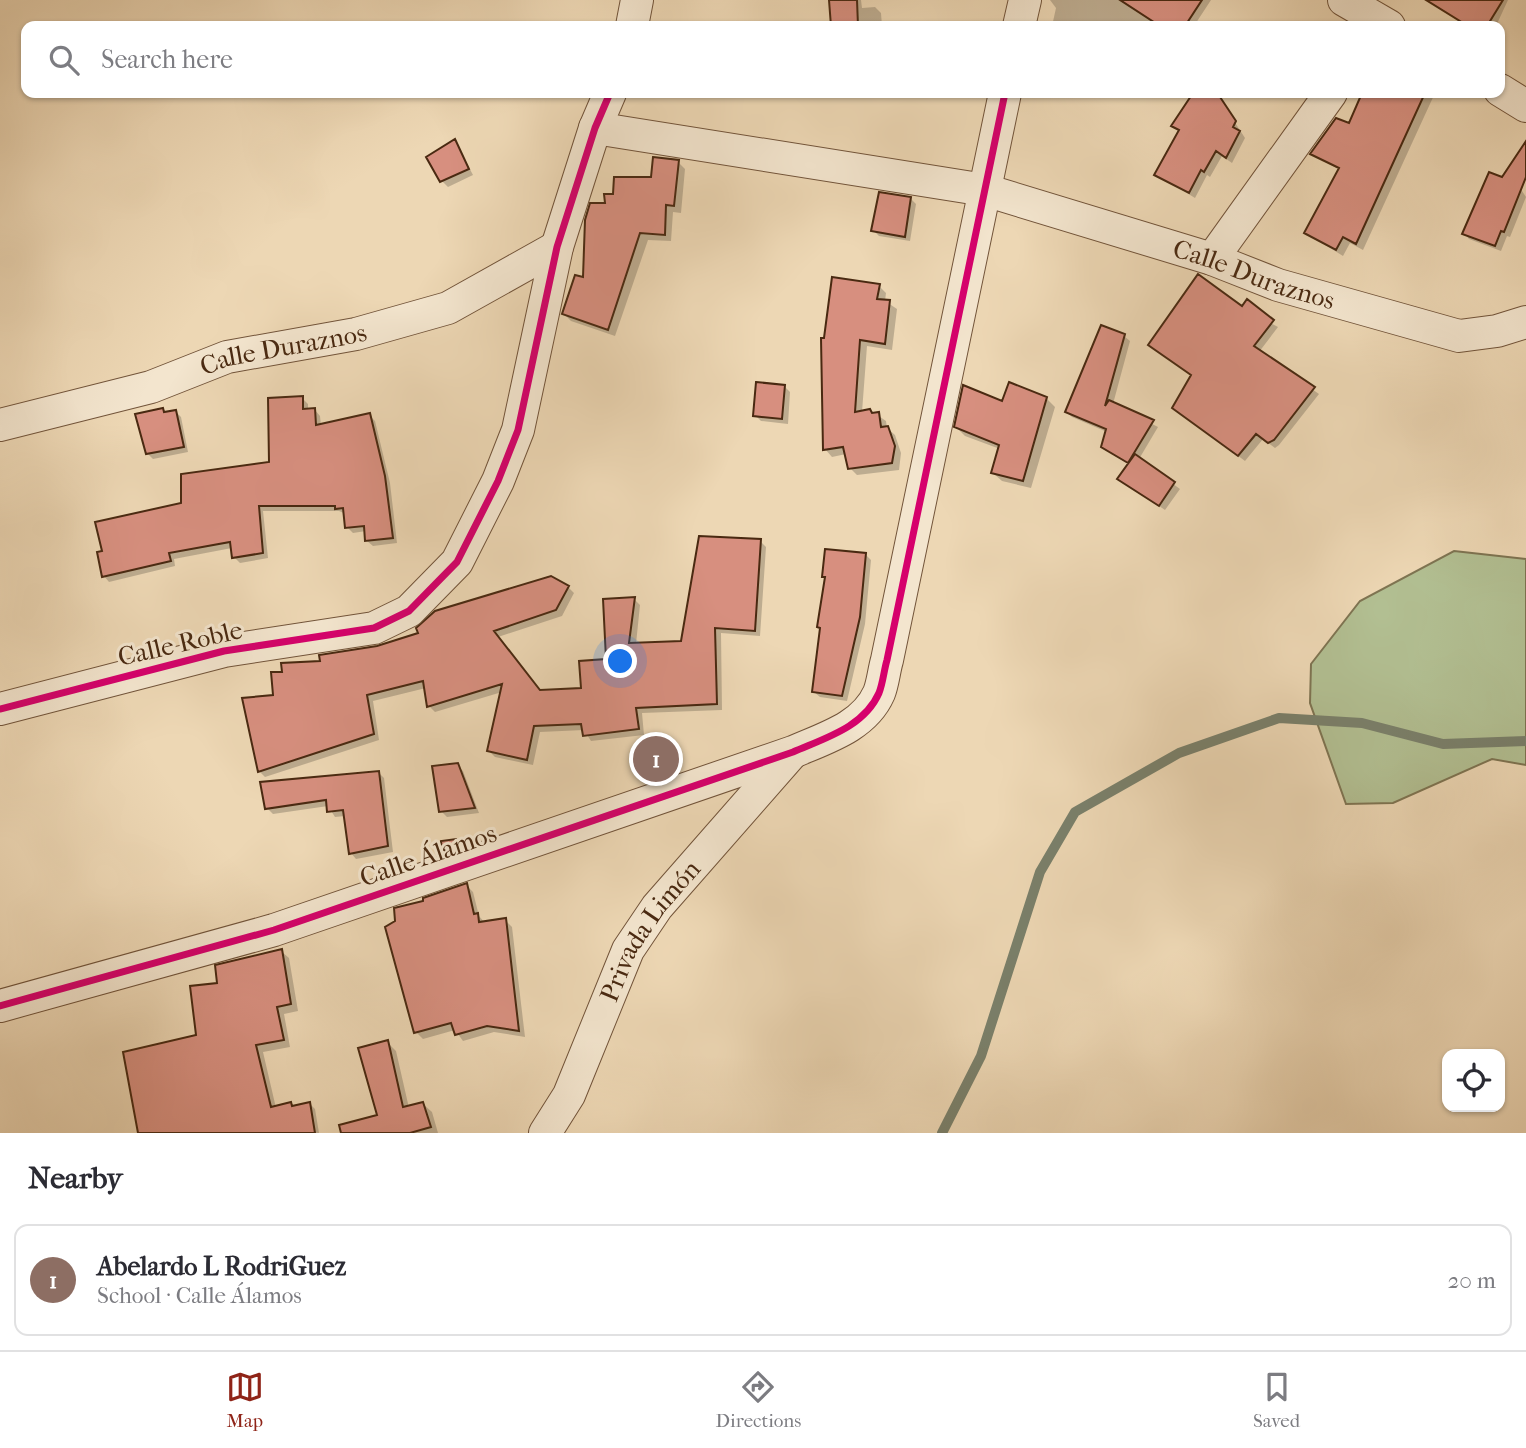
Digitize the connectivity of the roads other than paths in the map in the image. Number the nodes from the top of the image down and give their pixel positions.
1 (637, 0) edge
2 (1025, 0) edge
3 (1344, 0) edge
4 (633, 21) edge
5 (1020, 21) edge
6 (1377, 21) edge
7 (1505, 93) edge
8 (608, 98) edge
9 (1004, 98) edge
10 (1327, 98) edge
11 (1526, 106) edge
12 (594, 128) junction
13 (985, 191) junction
14 (557, 247) junction
15 (1212, 259) junction
16 (1526, 322) edge
17 (0, 425) edge
18 (0, 709) edge
19 (793, 752) junction
20 (0, 1006) edge
21 (545, 1133) edge

1 - 4 street
2 - 5 street
3 - 6 street
7 - 11 street
8 - 12 street, Calle Roble
9 - 13 street
10 - 15 street
12 - 13 street, Calle Duraznos
12 - 14 street, Calle Roble
13 - 15 street, Calle Duraznos
13 - 19 street, Calle Álamos
14 - 17 street, Calle Duraznos
14 - 18 street, Calle Roble
15 - 16 street, Calle Duraznos
19 - 20 street, Calle Álamos
19 - 21 street, Privada Limón

